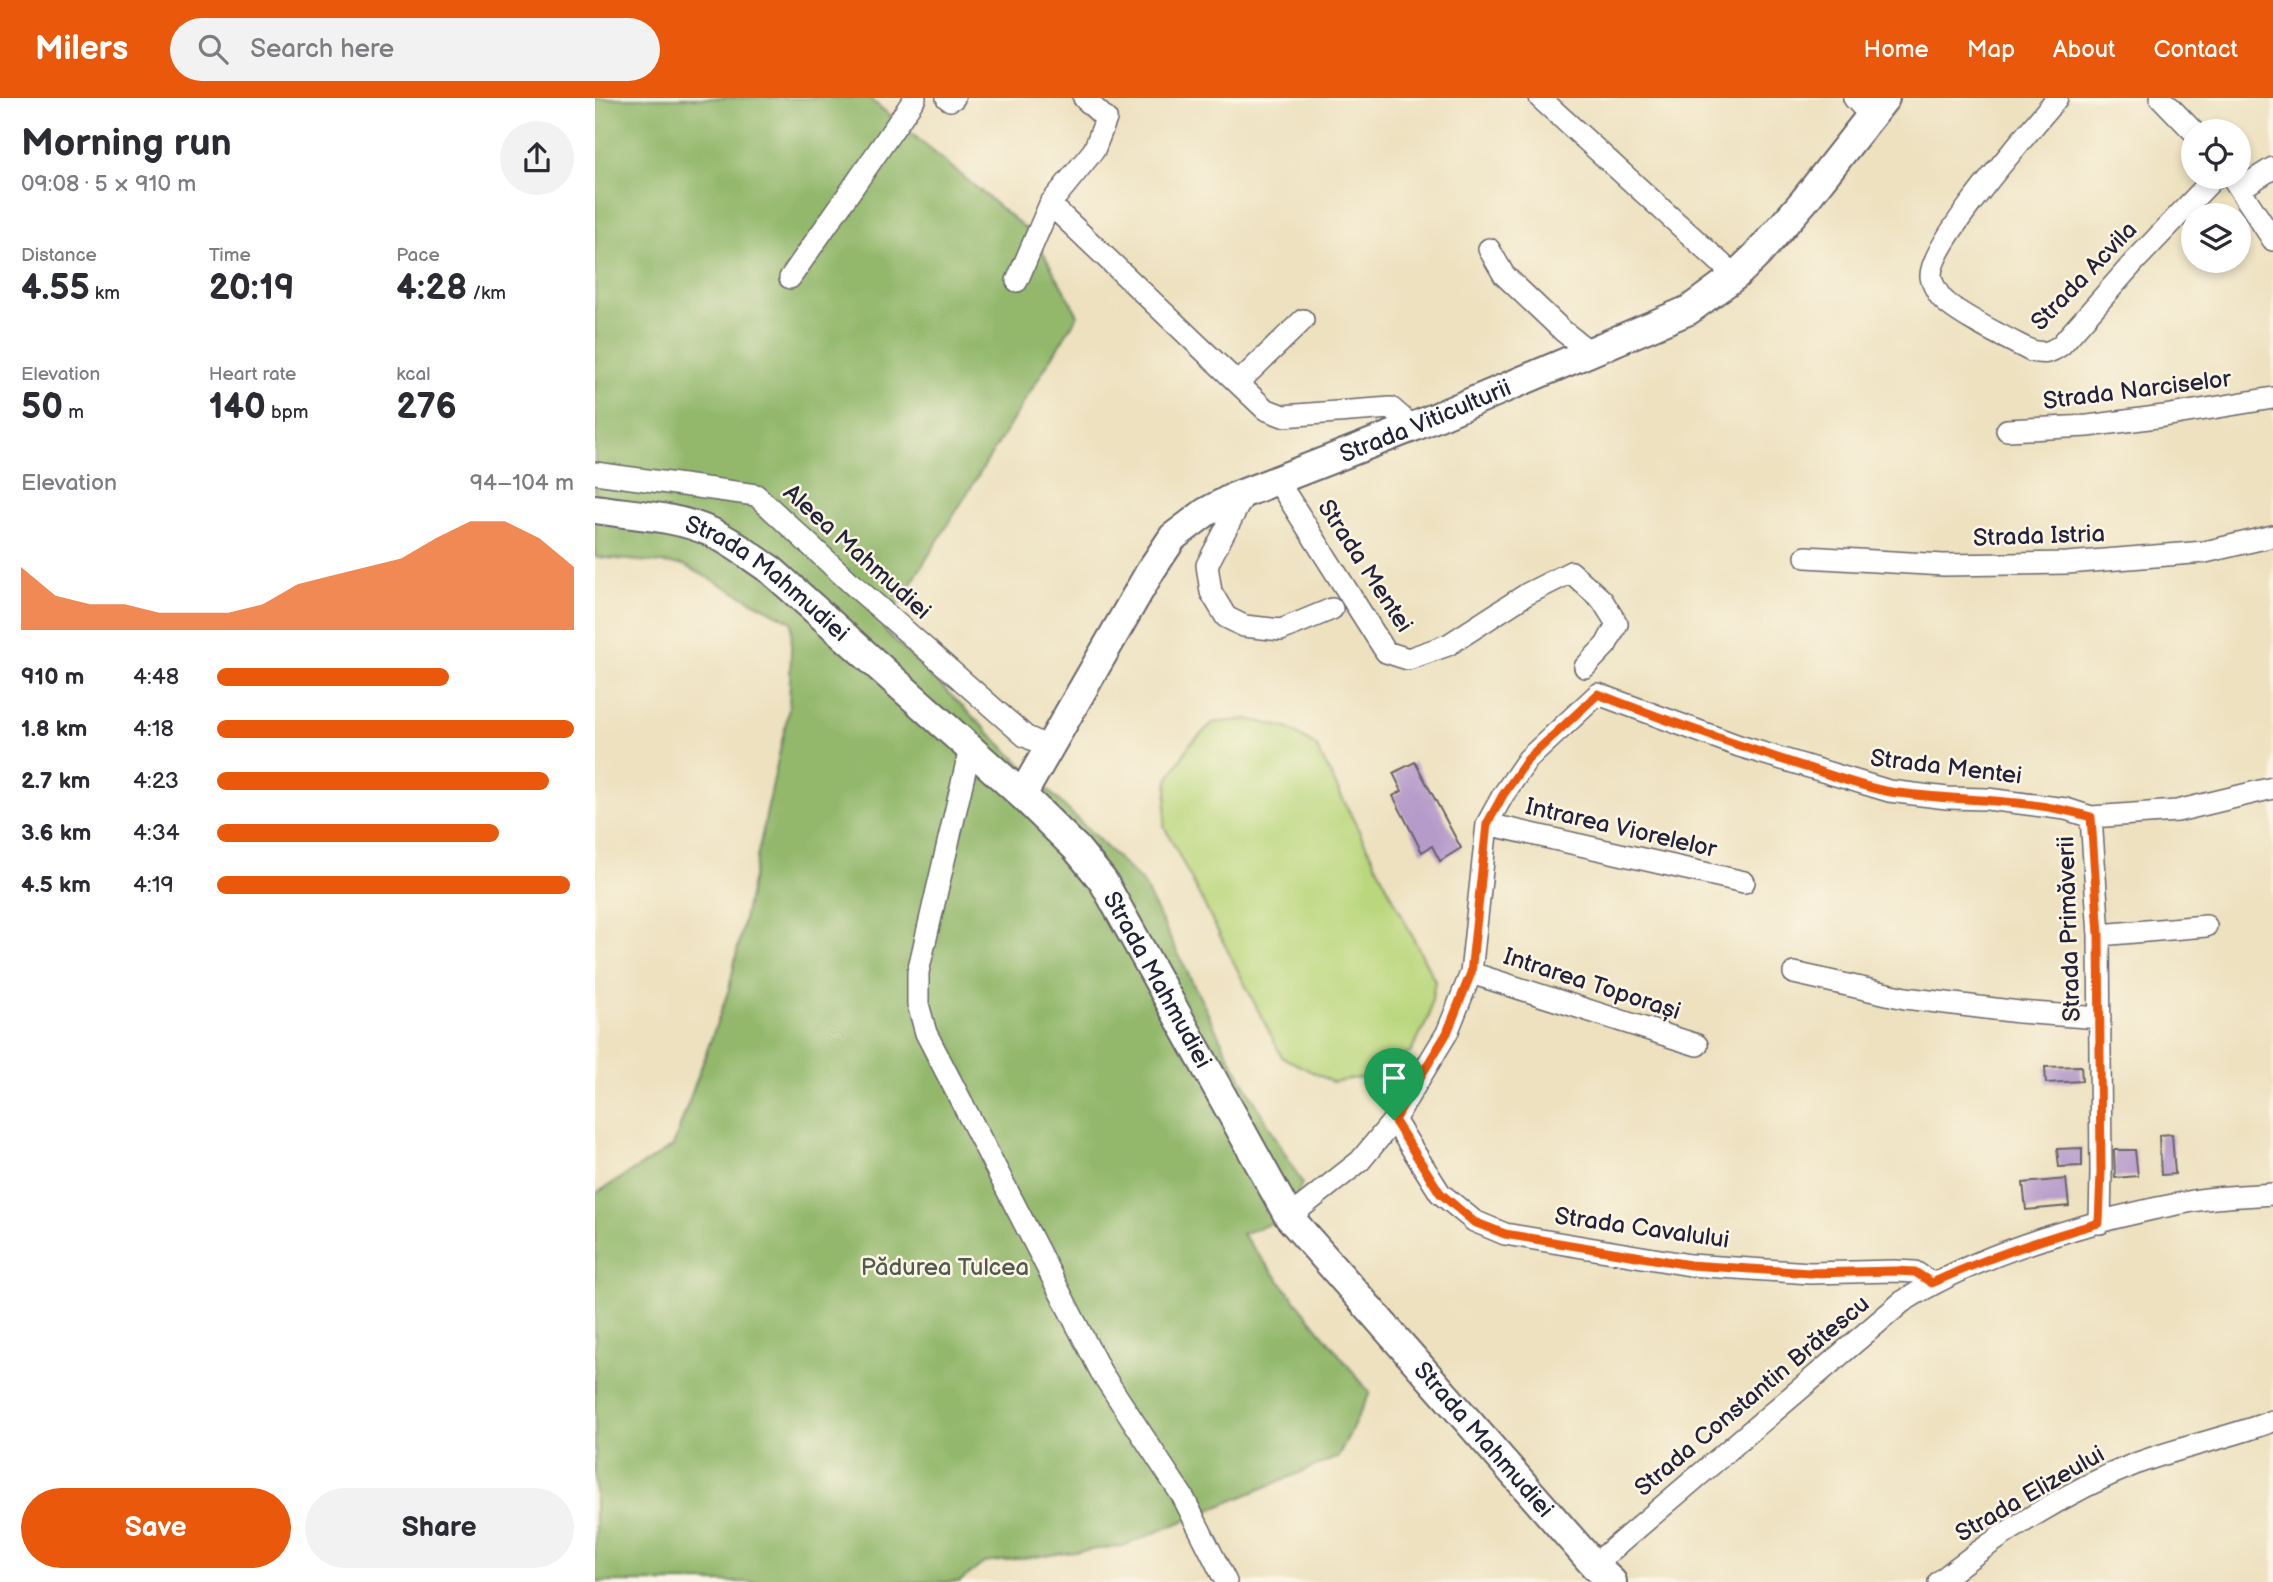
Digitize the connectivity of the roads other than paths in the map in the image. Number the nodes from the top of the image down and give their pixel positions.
1 (915, 98) edge
2 (1084, 98) edge
3 (1540, 98) edge
4 (2057, 98) edge
5 (2161, 98) edge
6 (1869, 104) edge
7 (2181, 119) edge
8 (2273, 168) edge
9 (2251, 177) edge
10 (2204, 189) edge
11 (2241, 189) edge
12 (1049, 204) junction
13 (2273, 240) edge
14 (1489, 249) dead end
15 (1735, 276) junction
16 (790, 278) dead end
17 (1017, 281) dead end
18 (1303, 320) dead end
19 (1591, 353) junction
20 (1238, 383) junction
21 (2273, 398) edge
22 (1413, 427) junction
23 (2007, 430) dead end
24 (595, 473) edge
25 (1277, 480) junction
26 (1245, 493) junction
27 (595, 509) edge
28 (2273, 536) edge
29 (1805, 557) dead end
30 (1332, 609) dead end
31 (1585, 667) dead end
32 (1050, 748) junction
33 (970, 749) junction
34 (2273, 788) edge
35 (1021, 795) junction
36 (2091, 817) junction
37 (1487, 824) junction
38 (1744, 882) dead end
39 (2206, 926) dead end
40 (2099, 935) junction
41 (1471, 973) junction
42 (1794, 973) dead end
43 (2100, 1018) junction
44 (1697, 1045) dead end
45 (1394, 1120) junction
46 (2273, 1194) edge
47 (1289, 1217) junction
48 (2099, 1223) junction
49 (1932, 1283) junction
50 (2273, 1421) edge
51 (1603, 1574) edge
52 (1226, 1582) edge
53 (1938, 1582) edge

1 - 16 street
2 - 12 street
3 - 15 street
4 - 10 street, Strada Acvila
5 - 7 street
6 - 15 main road, Strada Viticulturii
8 - 9 street
11 - 13 street
12 - 17 street
12 - 20 street
14 - 19 street
15 - 19 main road, Strada Viticulturii
18 - 20 street
19 - 22 main road, Strada Viticulturii
20 - 22 street
21 - 23 street, Strada Narciselor
22 - 25 main road, Strada Viticulturii
24 - 32 street, Aleea Mahmudiei
25 - 26 main road, Strada Viticulturii
25 - 31 street, Strada Mentei
26 - 30 street
26 - 32 main road, Strada Viticulturii
27 - 33 main road, Strada Mahmudiei
28 - 29 street, Strada Istria
32 - 35 main road, Strada Viticulturii
33 - 35 main road, Strada Mahmudiei
33 - 52 street
34 - 36 street, Strada Primăverii
35 - 47 main road, Strada Mahmudiei
36 - 37 street, Strada Mentei
36 - 40 street, Strada Primăverii
37 - 38 street, Intrarea Viorelelor
37 - 41 street
39 - 40 street
40 - 43 street, Strada Primăverii
41 - 44 street, Intrarea Toporași
41 - 45 street
42 - 43 street
43 - 48 street, Strada Primăverii
45 - 47 street
45 - 49 street, Strada Cavalului
46 - 48 street, Strada Constantin Brătescu
47 - 51 main road, Strada Mahmudiei
48 - 49 street, Strada Constantin Brătescu
49 - 51 street, Strada Constantin Brătescu
50 - 53 street, Strada Elizeului

